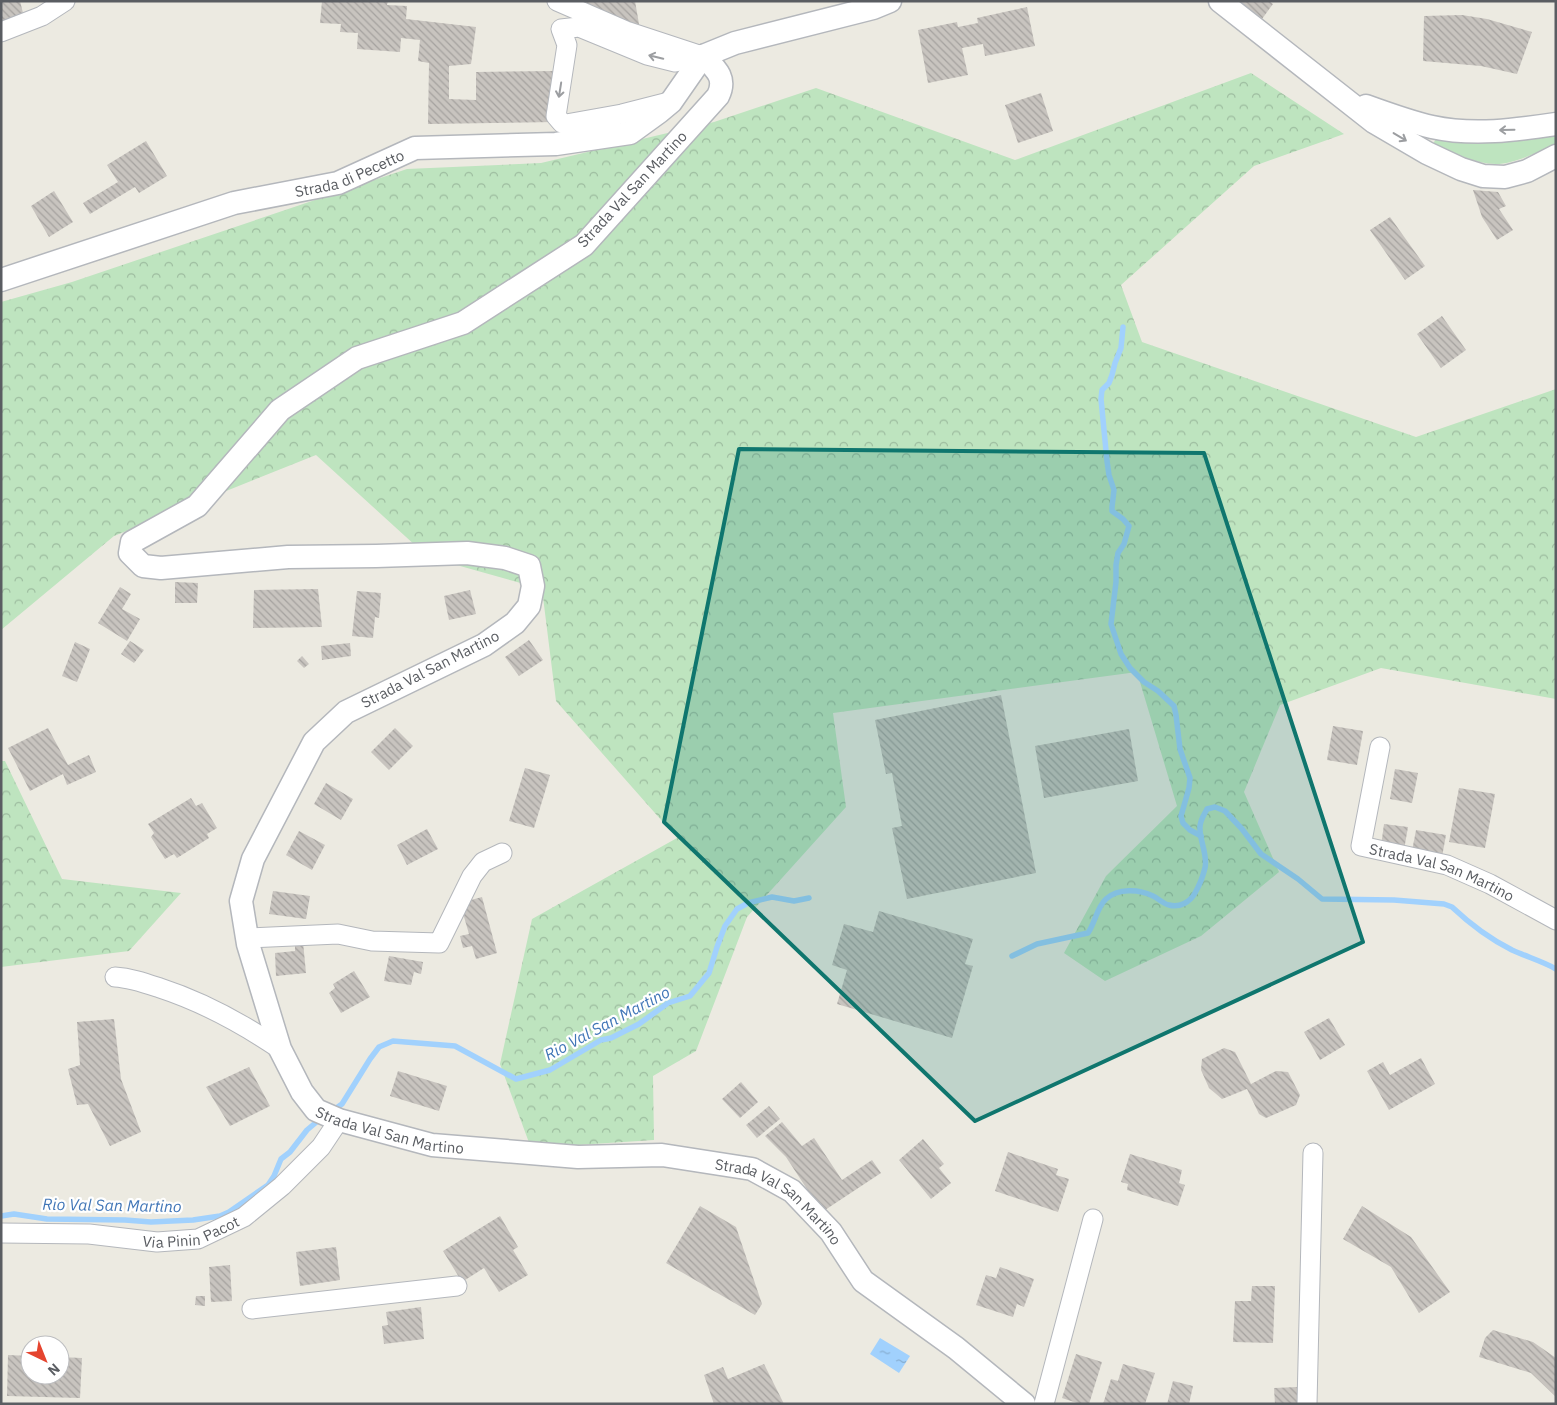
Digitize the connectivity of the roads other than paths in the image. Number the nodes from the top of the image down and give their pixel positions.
1 (64, 1) edge
2 (556, 1) edge
3 (890, 1) edge
4 (1220, 1) edge
5 (1, 32) edge
6 (703, 56) junction
7 (1346, 99) junction
8 (671, 102) junction
9 (1556, 124) edge
10 (1556, 156) edge
11 (1, 280) edge
12 (1380, 747) dead end
13 (502, 852) dead end
14 (1556, 920) edge
15 (247, 938) junction
16 (115, 977) dead end
17 (280, 1049) junction
18 (338, 1120) junction
19 (1314, 1153) dead end
20 (1093, 1219) dead end
21 (1, 1233) edge
22 (457, 1286) dead end
23 (252, 1309) dead end
24 (1024, 1404) edge
25 (1044, 1404) edge
26 (1307, 1404) edge

1 - 5 street
2 - 6 street
3 - 6 street
4 - 7 street
6 - 8 street, Strada di Pecetto
6 -> 8 street
6 - 15 street, Strada Val San Martino
9 -> 7 street
7 -> 10 street
8 - 11 street, Strada di Pecetto
12 - 14 street, Strada Val San Martino
13 - 15 street
15 - 17 street, Strada Val San Martino
16 - 17 street
17 - 18 street, Strada Val San Martino
18 - 21 street, Via Pinin Pacot
18 - 24 street, Strada Val San Martino
19 - 26 street
20 - 25 street
22 - 23 street

